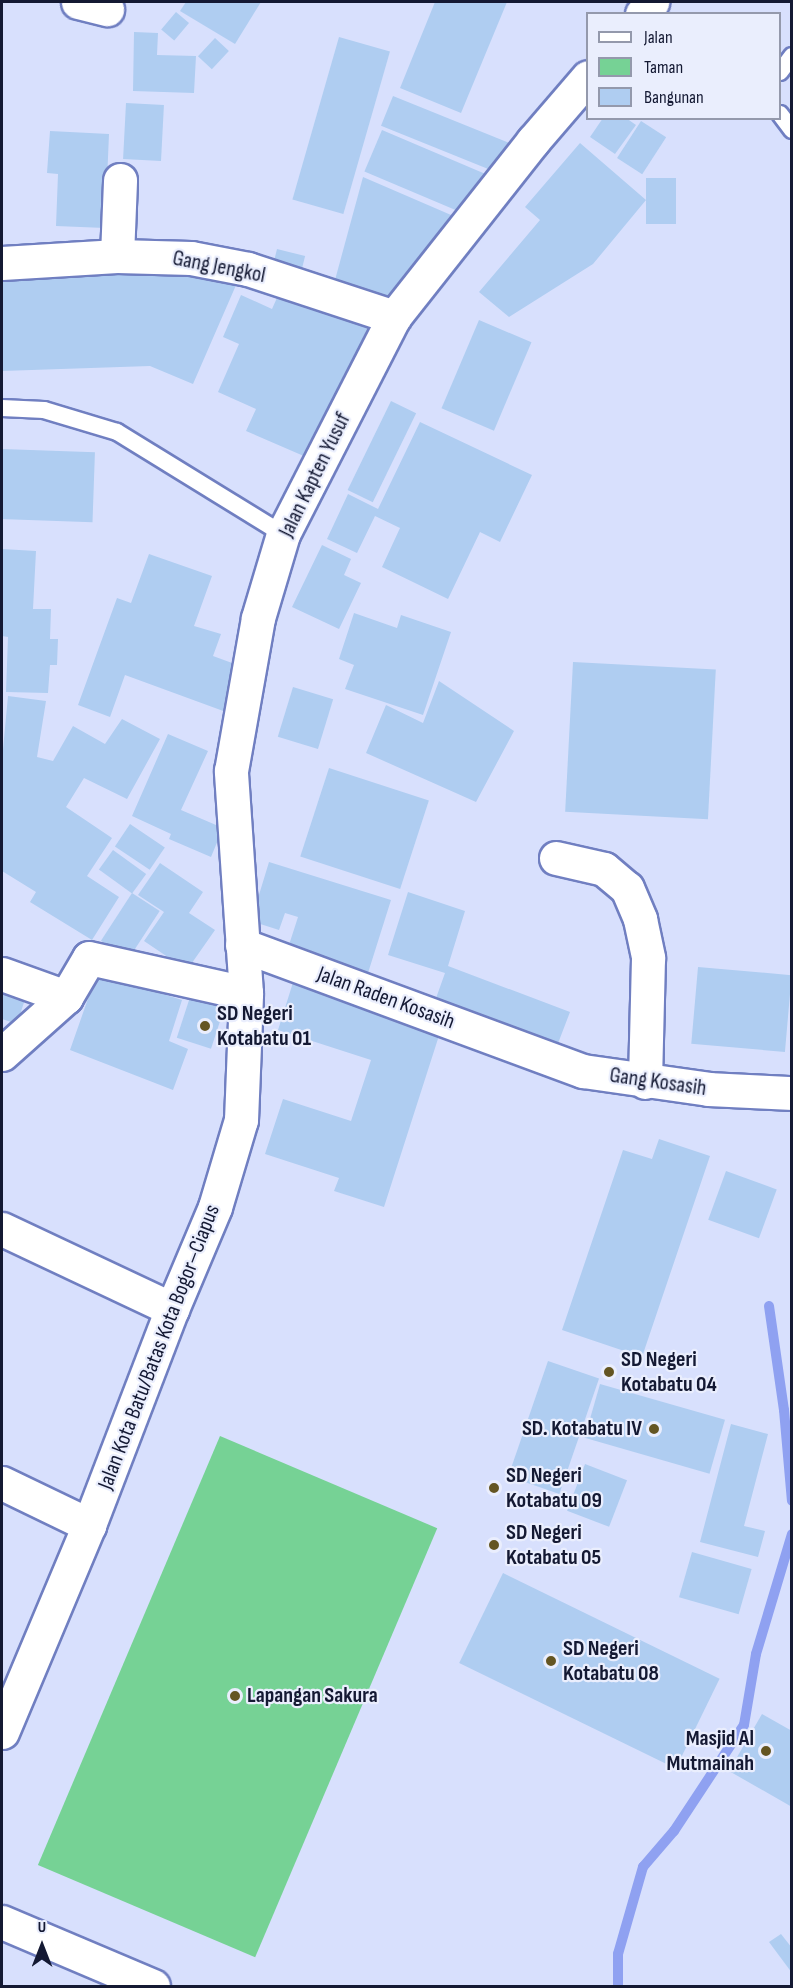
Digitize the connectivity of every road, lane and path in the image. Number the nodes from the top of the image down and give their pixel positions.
1 (792, 56) edge
2 (781, 71) edge
3 (586, 79) edge
4 (781, 115) edge
5 (792, 130) edge
6 (120, 180) dead end
7 (117, 256) junction
8 (2, 263) edge
9 (394, 317) junction
10 (2, 408) edge
11 (283, 534) junction
12 (556, 858) dead end
13 (242, 945) junction
14 (2, 974) edge
15 (246, 993) junction
16 (66, 997) junction
17 (530, 1050) joint
18 (2, 1054) edge
19 (645, 1082) junction
20 (792, 1093) edge
21 (2, 1229) edge
22 (172, 1309) junction
23 (2, 1483) edge
24 (89, 1525) junction
25 (2, 1732) edge
26 (4, 1929) edge
27 (153, 1986) edge

1 - 2 lane
3 - 9 street, Jalan Kapten Yusuf
4 - 5 lane
6 - 7 street
7 - 8 street, Gang Jengkol
7 - 9 street, Gang Jengkol
9 - 11 street, Jalan Kapten Yusuf
10 - 11 lane
11 - 13 street, Jalan Kapten Yusuf
12 - 19 street
13 - 15 street, Jalan Kota Batu/Batas Kota Bogor–Ciapus
13 - 17 street, Jalan Raden Kosasih
14 - 16 street
15 - 16 street
15 - 22 street, Jalan Kota Batu/Batas Kota Bogor–Ciapus
16 - 18 street
17 - 19 street, Gang Kosasih
19 - 20 street, Gang Kosasih
21 - 22 street
22 - 24 street, Jalan Kota Batu/Batas Kota Bogor–Ciapus
23 - 24 street
24 - 25 street, Jalan Kota Batu/Batas Kota Bogor–Ciapus
26 - 27 street

